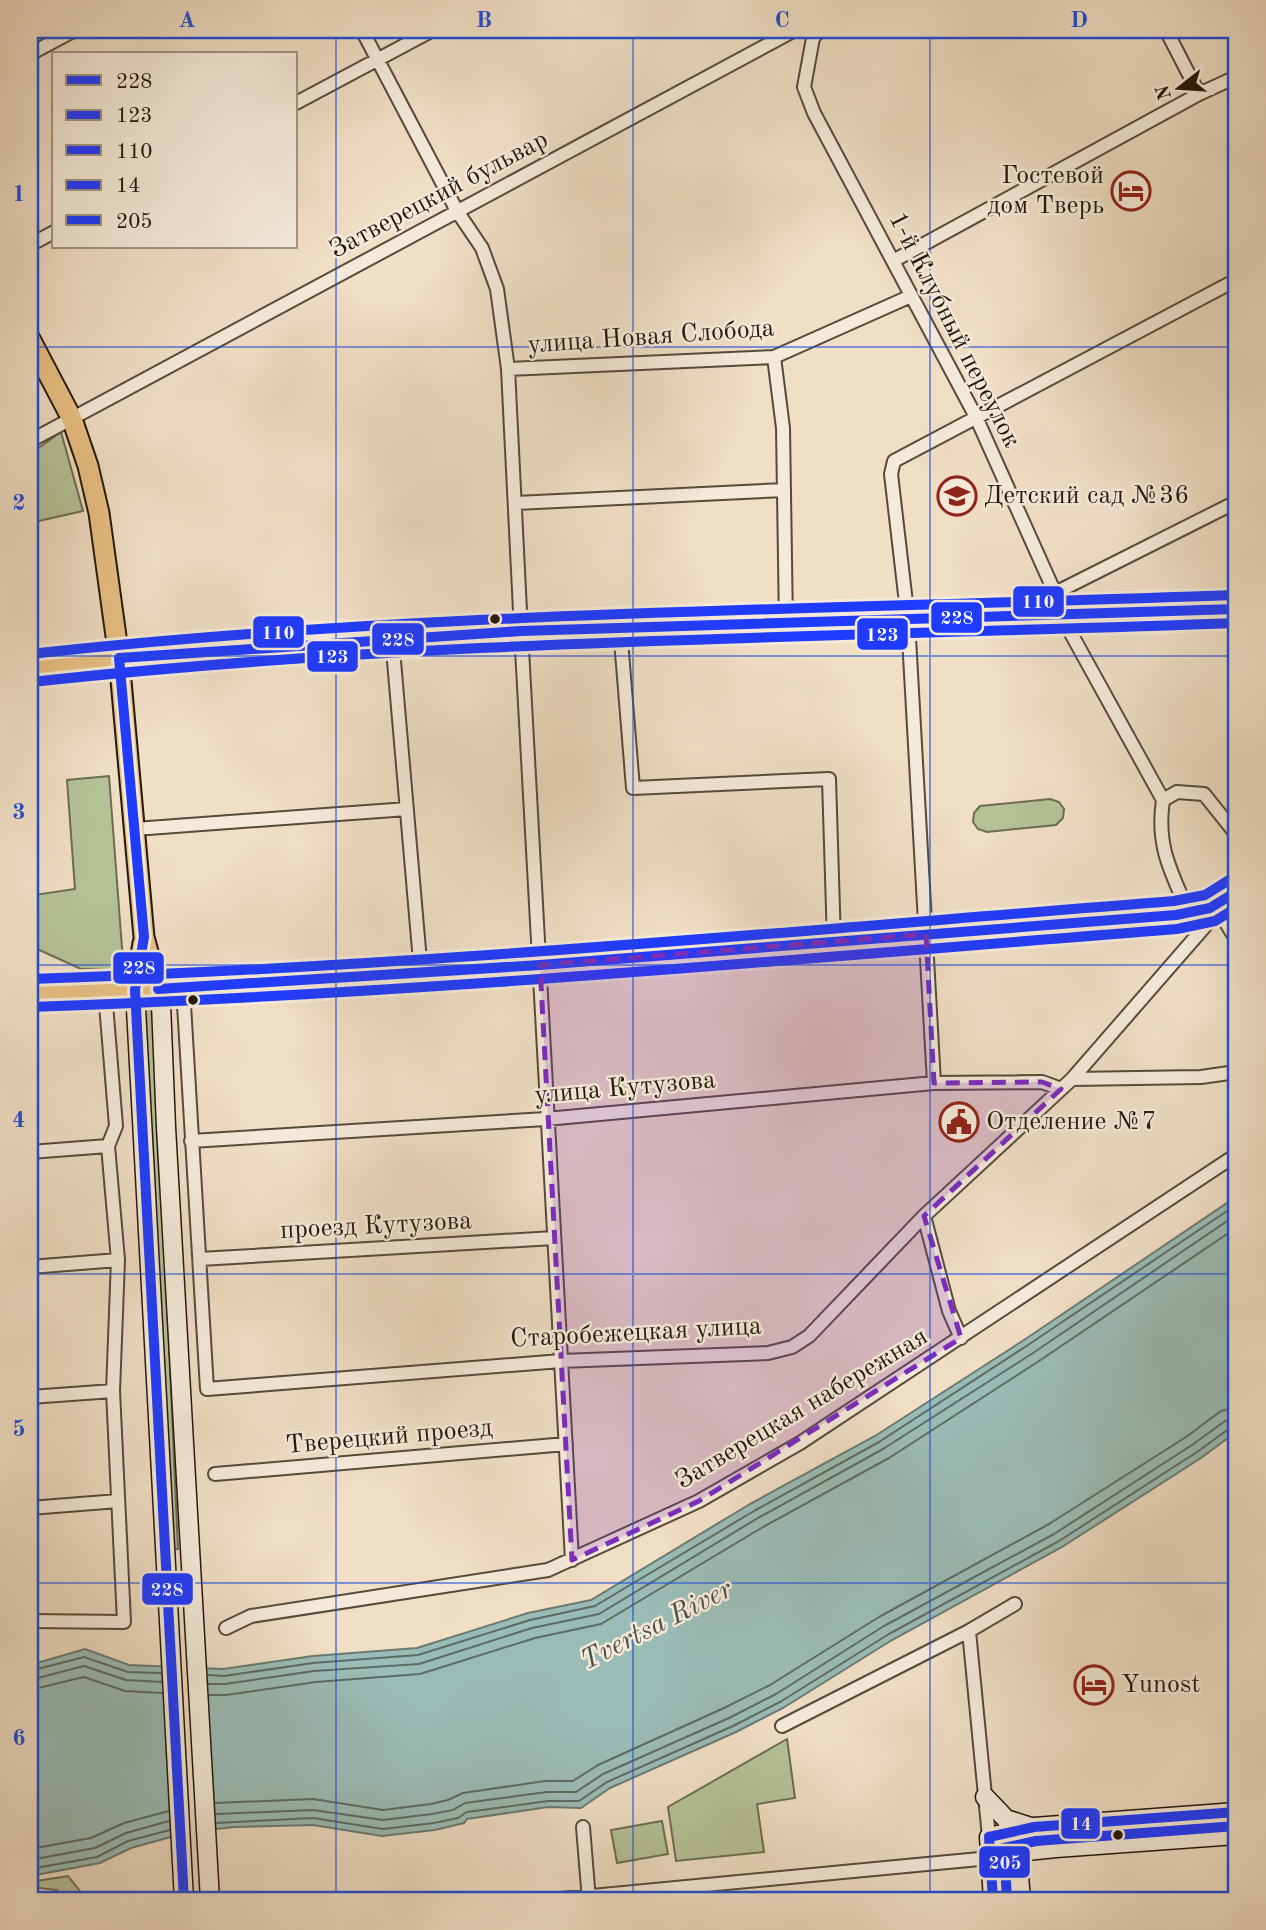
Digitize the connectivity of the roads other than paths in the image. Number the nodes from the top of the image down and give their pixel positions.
1 (75, 30) edge
2 (362, 30) edge
3 (433, 30) edge
4 (795, 30) edge
5 (820, 30) edge
6 (1166, 30) edge
7 (30, 54) edge
8 (378, 59) junction
9 (1236, 77) edge
10 (1199, 94) junction
11 (298, 102) edge
12 (457, 211) junction
13 (52, 233) edge
14 (30, 246) edge
15 (893, 261) junction
16 (1236, 279) edge
17 (911, 296) junction
18 (30, 339) edge
19 (774, 357) junction
20 (508, 369) junction
21 (976, 417) junction
22 (72, 419) junction
23 (30, 441) edge
24 (784, 490) junction
25 (1236, 502) edge
26 (516, 503) junction
27 (1055, 593) junction
28 (1236, 609) edge
29 (1063, 615) junction
30 (908, 620) junction
31 (786, 624) junction
32 (620, 628) junction
33 (521, 631) junction
34 (393, 638) junction
35 (119, 658) junction
36 (30, 668) edge
37 (1163, 800) junction
38 (407, 809) junction
39 (135, 829) junction
40 (1236, 834) edge
41 (1236, 892) edge
42 (1189, 913) junction
43 (1219, 914) edge
44 (926, 934) junction
45 (144, 937) junction
46 (1236, 940) edge
47 (834, 942) junction
48 (540, 965) junction
49 (421, 973) junction
50 (183, 988) junction
51 (158, 989) junction
52 (135, 990) junction
53 (105, 992) junction
54 (30, 993) edge
55 (1236, 1072) edge
56 (1072, 1079) junction
57 (934, 1083) junction
58 (1061, 1089) junction
59 (547, 1119) junction
60 (191, 1141) junction
61 (108, 1146) junction
62 (30, 1152) edge
63 (1236, 1155) edge
64 (925, 1216) junction
65 (554, 1238) junction
66 (200, 1259) junction
67 (118, 1260) junction
68 (30, 1267) edge
69 (961, 1338) junction
70 (561, 1361) junction
71 (113, 1391) junction
72 (30, 1397) edge
73 (566, 1444) junction
74 (215, 1475) dead end
75 (118, 1501) junction
76 (30, 1508) edge
77 (572, 1560) junction
78 (1014, 1604) dead end
79 (30, 1621) edge
80 (226, 1628) dead end
81 (969, 1631) junction
82 (782, 1726) dead end
83 (985, 1797) junction
84 (1236, 1812) edge
85 (1053, 1826) junction
86 (583, 1827) dead end
87 (1034, 1827) junction
88 (1236, 1835) edge
89 (989, 1836) junction
90 (1055, 1848) junction
91 (1017, 1852) junction
92 (990, 1858) junction
93 (589, 1898) edge
94 (184, 1900) edge
95 (210, 1900) edge
96 (550, 1900) edge
97 (993, 1900) edge
98 (1021, 1900) edge

1 - 7 street
2 - 8 street
3 - 8 street
4 - 12 street, Затверецкий бульвар
5 - 15 street, 1-й Клубный переулок
6 - 10 street
8 - 11 street
8 - 12 street
9 - 10 street
10 - 15 street
12 - 20 street
12 - 22 street, Затверецкий бульвар
13 - 14 street
15 - 17 street, 1-й Клубный переулок
16 - 21 street
17 - 19 street, улица Новая Слобода
17 - 21 street, 1-й Клубный переулок
18 - 22 main road
19 - 20 street, улица Новая Слобода
19 - 24 street
20 - 26 street
21 - 27 street, 1-й Клубный переулок
21 - 30 street
22 - 23 street, Затверецкий бульвар
22 - 35 main road
24 - 26 street
24 - 31 street
25 - 27 street
26 - 33 street
27 - 29 street, 1-й Клубный переулок
28 - 29 main road
29 - 30 main road
29 - 37 street, 1-й Клубный переулок
30 - 31 main road
30 - 44 street
31 - 32 main road
32 - 33 main road
32 - 47 street
33 - 34 main road
33 - 48 street
34 - 35 main road
34 - 38 street
35 - 36 main road
35 - 39 main road
37 - 40 street
37 - 42 street
38 - 39 street
38 - 49 street
39 - 45 main road
41 - 43 main road, Старобежецкая улица
42 - 43 main road
42 - 44 main road
43 - 46 street
43 - 56 street, Старобежецкая улица
44 - 47 main road
44 - 57 street
45 - 51 main road
45 - 52 main road
47 - 48 main road
48 - 49 main road
48 - 59 street
49 - 50 main road
50 - 51 main road
50 - 60 street
51 - 52 main road
51 - 95 main road
52 - 53 main road
52 - 94 main road
53 - 54 main road
53 - 61 street
55 - 56 street
56 - 58 street, Старобежецкая улица
57 - 58 street, улица Кутузова
57 - 59 street, улица Кутузова
58 - 64 street, Старобежецкая улица
59 - 60 street, улица Кутузова
59 - 65 street
60 - 66 street
61 - 62 street
61 - 67 street
63 - 69 street, Затверецкая набережная
64 - 69 street
64 - 70 street, Старобежецкая улица
65 - 66 street, проезд Кутузова
65 - 70 street
66 - 70 street, Старобежецкая улица
67 - 68 street
67 - 71 street
69 - 77 street, Затверецкая набережная
70 - 73 street
71 - 72 street
71 - 75 street
73 - 74 street, Тверецкий проезд
73 - 77 street
75 - 76 street
75 - 79 street
77 - 80 street, Затверецкая набережная
78 - 81 street
81 - 82 street
81 - 83 street
83 - 87 main road
83 - 89 street
84 - 85 main road
85 - 87 main road
85 - 90 main road
86 - 93 street
87 - 89 main road
88 - 90 main road
89 - 92 main road
90 - 91 main road
91 - 92 main road
91 - 98 main road
92 - 93 street
92 - 97 main road
93 - 96 street

